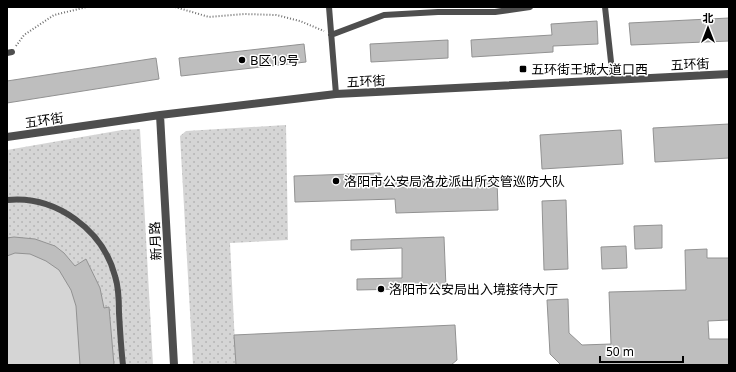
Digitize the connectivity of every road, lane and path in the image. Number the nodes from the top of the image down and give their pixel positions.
1 (87, 7) edge
2 (175, 7) edge
3 (329, 7) edge
4 (530, 7) edge
5 (606, 7) edge
6 (331, 34) junction
7 (9, 52) edge
8 (729, 74) edge
9 (613, 80) junction
10 (336, 94) junction
11 (160, 115) junction
12 (7, 137) edge
13 (7, 200) edge
14 (122, 365) edge
15 (174, 365) edge

1 - 7 path
2 - 6 path
3 - 6 lane
4 - 6 lane
5 - 9 lane
6 - 10 lane
8 - 9 street, 五环街
9 - 10 street, 五环街
10 - 11 street, 五环街
11 - 12 street, 五环街
11 - 15 street, 新月路
13 - 14 lane

